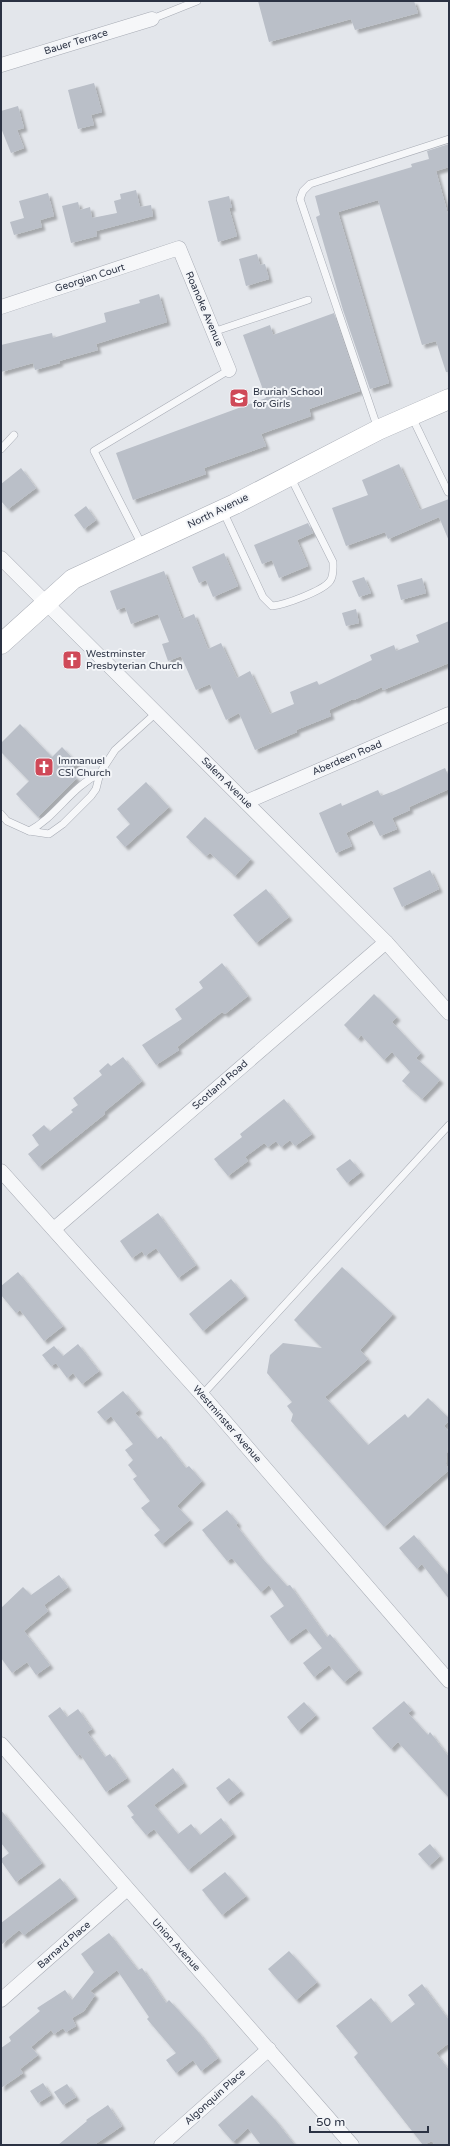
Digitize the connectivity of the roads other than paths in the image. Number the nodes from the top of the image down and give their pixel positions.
1 (197, 1) edge
2 (152, 19) joint
3 (1, 65) edge
4 (449, 139) edge
5 (179, 248) joint
6 (308, 300) dead end
7 (1, 307) edge
8 (213, 332) junction
9 (229, 370) joint
10 (449, 398) edge
11 (411, 415) junction
12 (378, 430) junction
13 (14, 435) dead end
14 (1, 449) edge
15 (290, 475) junction
16 (448, 492) dead end
17 (222, 510) junction
18 (143, 547) junction
19 (1, 558) edge
20 (46, 603) junction
21 (1, 644) edge
22 (156, 713) junction
23 (449, 714) edge
24 (100, 773) junction
25 (246, 802) junction
26 (1, 814) edge
27 (29, 831) junction
28 (386, 942) junction
29 (447, 1008) edge
30 (449, 1125) edge
31 (1, 1171) edge
32 (54, 1229) junction
33 (202, 1395) junction
34 (449, 1681) edge
35 (1, 1744) edge
36 (127, 1889) junction
37 (1, 2000) edge
38 (269, 2049) junction
39 (161, 2145) edge
40 (352, 2145) edge

1 - 2 lane
2 - 3 street, Bauer Terrace
4 - 12 lane
5 - 7 street, Georgian Court
5 - 8 street, Roanoke Avenue
6 - 8 lane
8 - 9 street, Roanoke Avenue
9 - 18 lane
10 - 11 main road, North Avenue
11 - 12 main road, North Avenue
11 - 16 lane
12 - 15 main road, North Avenue
13 - 14 lane
15 - 17 main road, North Avenue
15 - 17 lane
17 - 18 main road, North Avenue
18 - 20 main road, North Avenue
19 - 20 street, Salem Avenue
20 - 21 main road, North Avenue
20 - 22 street, Salem Avenue
22 - 24 lane
22 - 25 street, Salem Avenue
23 - 25 street, Aberdeen Road
24 - 27 lane
24 - 27 lane
25 - 28 street, Salem Avenue
26 - 27 lane
28 - 29 street, Salem Avenue
28 - 32 street, Scotland Road
30 - 33 lane
31 - 32 street, Westminster Avenue
32 - 33 street, Westminster Avenue
33 - 34 street, Westminster Avenue
35 - 36 street, Union Avenue
36 - 37 street, Barnard Place
36 - 38 street, Union Avenue
38 - 39 street, Algonquin Place
38 - 40 street, Union Avenue

